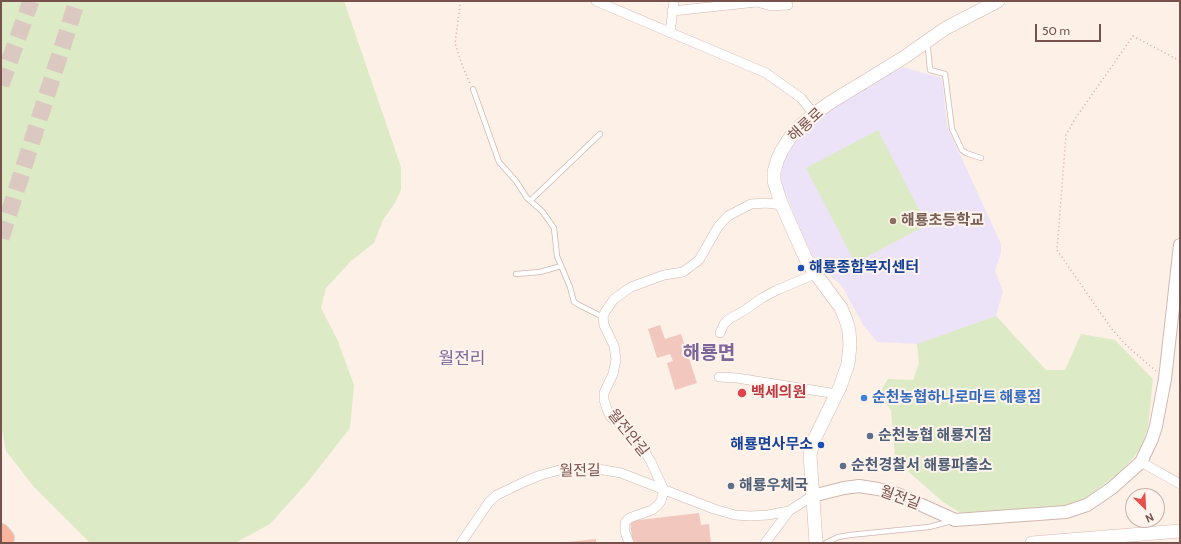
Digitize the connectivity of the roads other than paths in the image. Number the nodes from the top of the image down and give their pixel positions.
1 (596, 1) edge
2 (674, 1) edge
3 (998, 1) edge
4 (788, 5) dead end
5 (672, 11) junction
6 (670, 33) junction
7 (925, 42) junction
8 (473, 89) road end
9 (814, 114) junction
10 (600, 134) dead end
11 (981, 158) dead end
12 (530, 201) junction
13 (782, 205) junction
14 (1180, 245) edge
15 (561, 266) junction
16 (516, 274) dead end
17 (815, 274) junction
18 (1180, 310) edge
19 (603, 317) junction
20 (1171, 320) junction
21 (720, 333) dead end
22 (719, 377) dead end
23 (837, 394) junction
24 (1141, 462) junction
25 (1180, 484) edge
26 (664, 490) junction
27 (812, 496) junction
28 (789, 511) junction
29 (955, 520) junction
30 (1180, 531) edge
31 (1053, 542) edge
32 (461, 543) edge
33 (629, 543) edge
34 (765, 543) edge
35 (816, 543) edge
36 (826, 543) edge
37 (1032, 543) edge

1 - 6 street
2 - 5 street
3 - 7 main road, 해룡로
4 - 5 street
5 - 6 street
6 - 9 street
7 - 9 main road, 해룡로
7 - 11 lane
8 - 12 lane
9 - 13 main road, 해룡로
10 - 12 lane
12 - 15 lane
13 - 17 main road, 해룡로
13 - 19 street
14 - 20 street, 월전길
15 - 16 lane
15 - 19 lane
17 - 21 street
17 - 23 main road, 해룡로
18 - 20 street
19 - 26 street, 월전안길
20 - 24 street, 월전길
22 - 23 street
23 - 27 main road, 해룡로
24 - 25 street
24 - 29 street, 월전길
26 - 28 street, 월전길
26 - 32 street, 월전길
26 - 33 street
27 - 28 street, 월전길
27 - 29 street, 월전길
27 - 35 main road, 해룡로
28 - 34 street
29 - 36 lane
30 - 31 main road
31 - 37 main road

